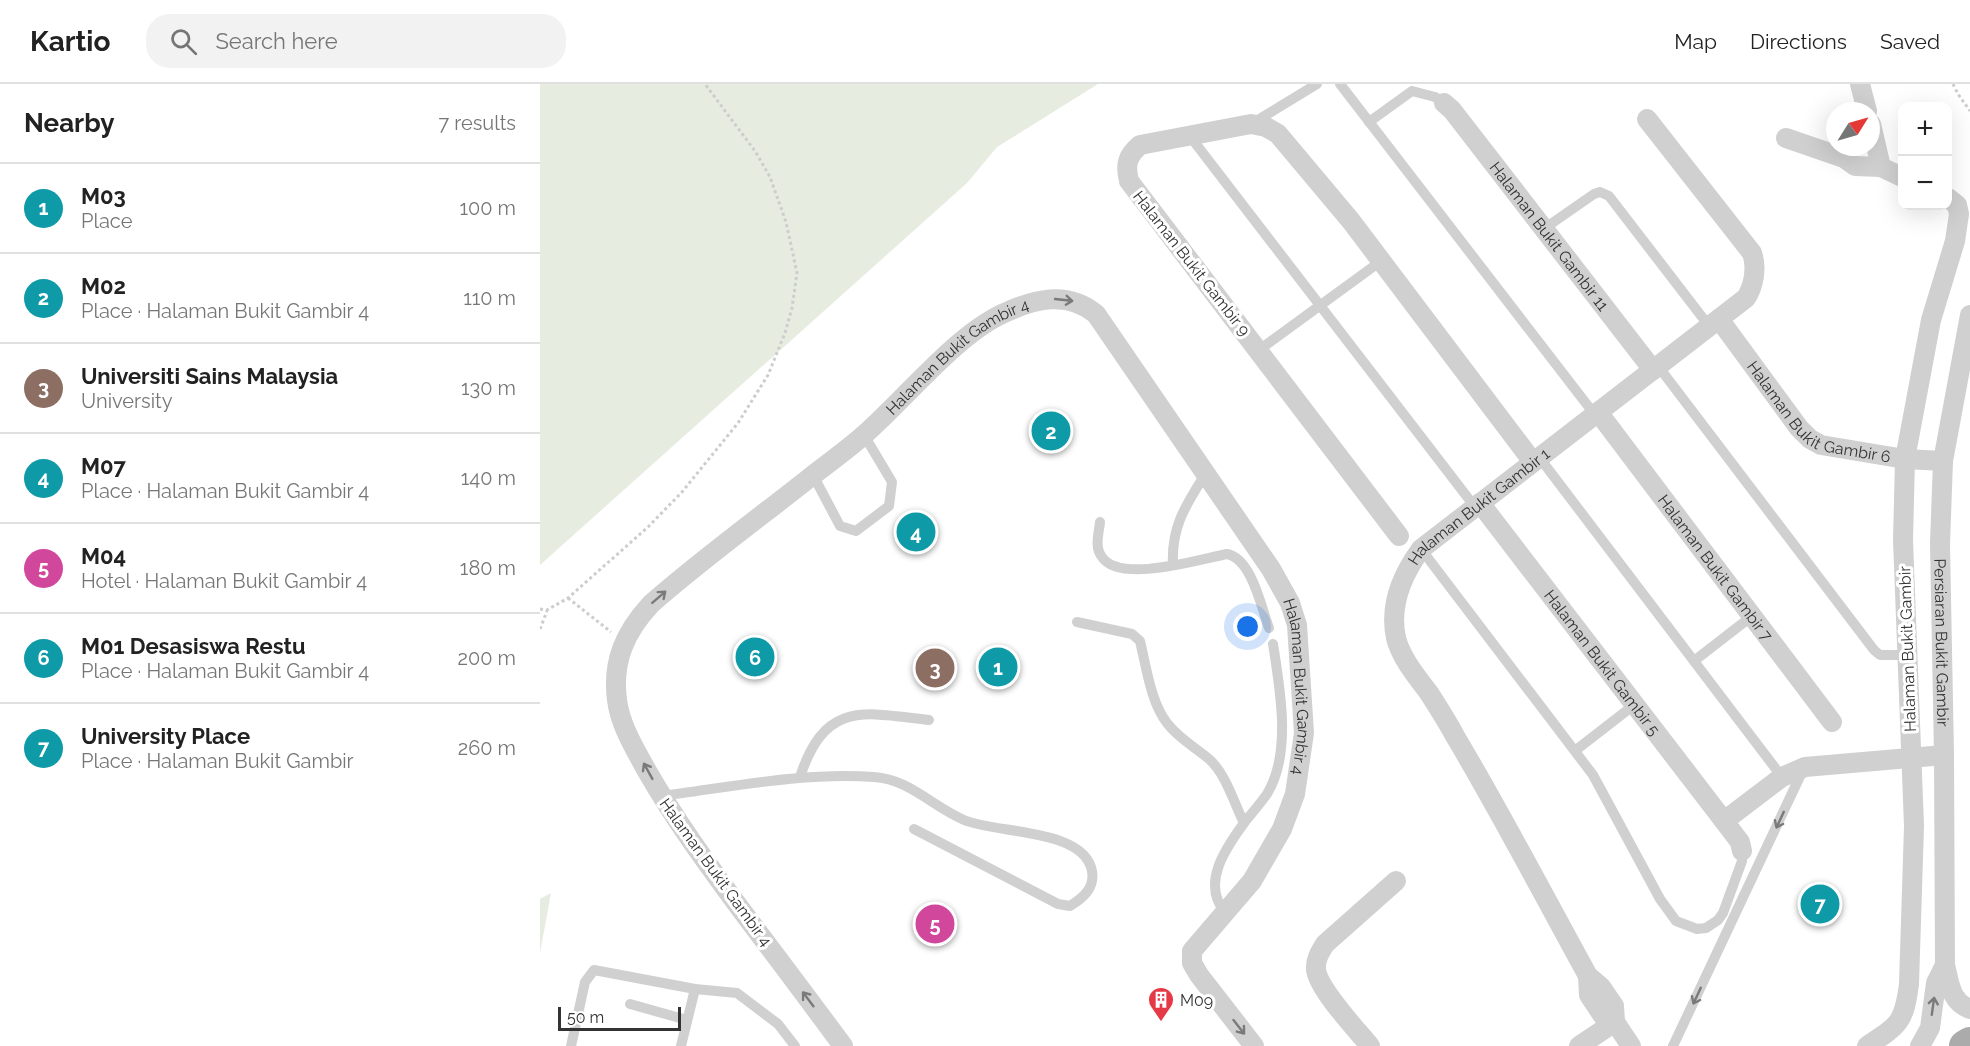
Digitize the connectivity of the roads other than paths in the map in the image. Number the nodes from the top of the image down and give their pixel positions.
1 (1317, 84) edge
2 (1340, 84) edge
3 (1860, 84) edge
4 (1865, 102) edge
5 (1444, 103) joint
6 (1647, 119) dead end
7 (1369, 122) junction
8 (1251, 124) junction
9 (1189, 134) junction
10 (1786, 138) dead end
11 (1879, 158) joint
12 (1898, 174) edge
13 (1952, 202) edge
14 (1545, 228) junction
15 (1962, 243) edge
16 (1381, 261) junction
17 (1320, 305) junction
18 (1969, 319) edge
19 (1714, 323) junction
20 (1259, 350) junction
21 (1656, 368) junction
22 (1596, 413) junction
23 (864, 435) junction
24 (1905, 459) junction
25 (1536, 460) junction
26 (1943, 461) junction
27 (1206, 473) junction
28 (813, 475) junction
29 (1477, 505) junction
30 (1100, 522) dead end
31 (1399, 536) dead end
32 (1421, 549) junction
33 (1173, 565) junction
34 (1752, 616) junction
35 (1077, 622) dead end
36 (1269, 628) dead end
37 (1273, 644) dead end
38 (1908, 655) junction
39 (1694, 661) junction
40 (1634, 705) junction
41 (929, 720) dead end
42 (1832, 722) dead end
43 (1576, 750) junction
44 (1944, 755) junction
45 (1911, 758) junction
46 (1804, 766) junction
47 (800, 777) junction
48 (1782, 777) junction
49 (661, 796) junction
50 (1724, 821) junction
51 (1244, 823) junction
52 (914, 829) dead end
53 (1742, 851) joint
54 (1396, 881) dead end
55 (1225, 912) junction
56 (1945, 966) junction
57 (695, 989) junction
58 (630, 1004) dead end
59 (1970, 1009) edge
60 (687, 1020) junction
61 (1615, 1022) junction
62 (1970, 1043) edge
63 (571, 1046) edge
64 (681, 1046) edge
65 (795, 1046) edge
66 (843, 1046) edge
67 (1254, 1046) edge
68 (1370, 1046) edge
69 (1579, 1046) edge
70 (1631, 1046) edge
71 (1672, 1046) edge
72 (1867, 1046) edge
73 (1920, 1046) edge
74 (1965, 1046) edge

1 - 8 lane
2 - 7 lane
3 - 4 street
5 - 7 lane
5 - 14 street, Halaman Bukit Gambir 11
6 - 19 street, Halaman Bukit Gambir 1
7 - 22 lane
8 - 9 street, Halaman Bukit Gambir 9
8 - 16 street
9 - 17 lane
9 - 20 street, Halaman Bukit Gambir 9
10 - 11 street
11 - 12 street
13 - 15 street, Halaman Bukit Gambir
14 - 19 lane
14 - 21 street, Halaman Bukit Gambir 11
15 - 24 street, Halaman Bukit Gambir
16 - 17 lane
16 - 25 street
17 - 20 lane
17 - 29 lane
18 - 26 street, Persiaran Bukit Gambir
19 - 21 street, Halaman Bukit Gambir 1
19 - 24 street, Halaman Bukit Gambir 6
20 - 31 street, Halaman Bukit Gambir 9
21 - 22 street, Halaman Bukit Gambir 1
21 - 38 lane
22 - 25 street, Halaman Bukit Gambir 1
22 - 34 street, Halaman Bukit Gambir 7
23 -> 27 street, Halaman Bukit Gambir 4
23 - 28 street, Halaman Bukit Gambir 4
23 - 28 lane
24 - 26 street, Halaman Bukit Gambir 6
24 - 38 street, Halaman Bukit Gambir
25 - 29 street, Halaman Bukit Gambir 1
25 - 39 lane
26 - 44 street, Persiaran Bukit Gambir
27 - 33 lane
27 - 55 street, Halaman Bukit Gambir 4
49 -> 28 street, Halaman Bukit Gambir 4
29 - 32 street, Halaman Bukit Gambir 1
29 - 40 street, Halaman Bukit Gambir 5
30 - 33 lane
32 - 43 lane
32 - 61 street, Halaman Bukit Gambir 1
33 - 36 lane
34 - 39 lane
34 - 42 street, Halaman Bukit Gambir 7
35 - 51 lane
37 - 51 lane
38 - 45 street, Halaman Bukit Gambir
39 - 48 lane
40 - 43 lane
40 - 50 street, Halaman Bukit Gambir 5
41 - 47 lane
43 - 53 lane
44 - 45 street
44 - 56 street, Persiaran Bukit Gambir
45 - 46 street
45 - 72 street, Halaman Bukit Gambir
46 - 48 street
46 -> 71 lane
47 - 49 lane
47 - 52 lane
48 - 50 street
66 -> 49 street, Halaman Bukit Gambir 4
50 - 53 street, Halaman Bukit Gambir 5
51 - 55 lane
54 - 68 street
55 -> 67 street, Halaman Bukit Gambir 4
56 - 59 street, Persiaran Bukit Gambir
73 -> 56 street, Persiaran Bukit Gambir
57 - 60 lane
57 - 63 lane
57 - 65 lane
58 - 60 lane
60 - 64 lane
61 - 69 street
61 - 70 street, Halaman Bukit Gambir 1
62 - 74 main road

